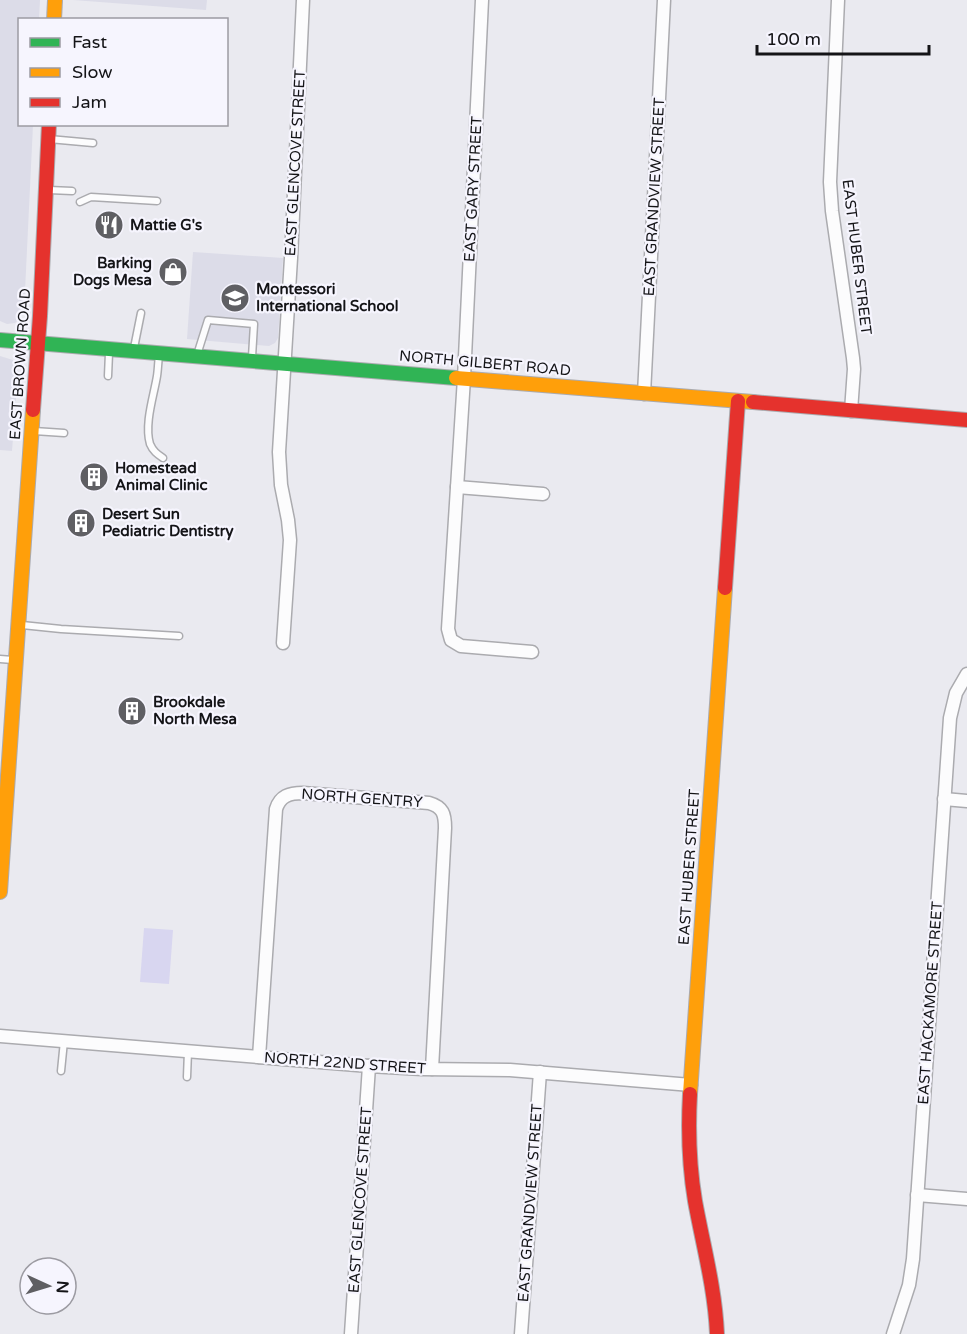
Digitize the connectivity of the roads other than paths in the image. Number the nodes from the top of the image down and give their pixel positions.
1 (55, 0) edge
2 (303, 0) edge
3 (482, 0) edge
4 (664, 0) edge
5 (838, 0) edge
6 (54, 18) edge
7 (49, 132) edge
8 (93, 142) dead end
9 (46, 189) junction
10 (72, 191) dead end
11 (157, 201) dead end
12 (80, 202) dead end
13 (141, 313) dead end
14 (0, 340) edge
15 (39, 343) junction
16 (110, 349) junction
17 (134, 351) junction
18 (159, 353) junction
19 (196, 356) junction
20 (251, 361) junction
21 (285, 363) junction
22 (108, 376) dead end
23 (464, 378) junction
24 (644, 394) junction
25 (738, 401) junction
26 (851, 411) junction
27 (967, 420) edge
28 (32, 431) junction
29 (64, 433) dead end
30 (163, 458) dead end
31 (457, 487) junction
32 (543, 494) dead end
33 (18, 625) junction
34 (179, 636) dead end
35 (283, 643) dead end
36 (532, 652) dead end
37 (0, 659) edge
38 (16, 661) junction
39 (967, 674) edge
40 (944, 800) junction
41 (967, 801) edge
42 (0, 892) edge
43 (0, 1036) edge
44 (64, 1041) junction
45 (188, 1052) junction
46 (259, 1057) junction
47 (369, 1066) junction
48 (432, 1069) junction
49 (61, 1071) dead end
50 (540, 1072) junction
51 (187, 1077) dead end
52 (691, 1085) junction
53 (917, 1196) junction
54 (967, 1199) edge
55 (351, 1334) edge
56 (521, 1334) edge
57 (717, 1334) edge
58 (892, 1334) edge

1 - 6 main road
2 - 21 street, EAST GLENCOVE STREET
3 - 23 street, EAST GARY STREET
4 - 24 street, EAST GRANDVIEW STREET
5 - 26 street, EAST HUBER STREET
7 - 8 lane
7 - 9 main road, EAST BROWN ROAD
9 - 10 lane
9 - 15 main road, EAST BROWN ROAD
11 - 12 lane
13 - 17 lane
14 - 15 main road, NORTH GILBERT ROAD
15 - 16 main road, NORTH GILBERT ROAD
15 - 28 main road, EAST BROWN ROAD
16 - 17 main road, NORTH GILBERT ROAD
16 - 22 lane
17 - 18 main road, NORTH GILBERT ROAD
18 - 19 main road, NORTH GILBERT ROAD
18 - 30 lane
19 - 20 main road, NORTH GILBERT ROAD
19 - 20 lane
20 - 21 main road, NORTH GILBERT ROAD
21 - 23 main road, NORTH GILBERT ROAD
21 - 35 street, EAST GLENCOVE STREET
23 - 24 main road, NORTH GILBERT ROAD
23 - 31 street, EAST GARY STREET
24 - 25 main road, NORTH GILBERT ROAD
25 - 26 main road, NORTH GILBERT ROAD
25 - 52 main road, EAST HUBER STREET
26 - 27 main road, NORTH GILBERT ROAD
28 - 29 lane
28 - 33 main road, EAST BROWN ROAD
31 - 32 street
31 - 36 street, EAST GARY STREET
33 - 34 lane
33 - 38 main road, EAST BROWN ROAD
37 - 38 lane
38 - 42 main road, EAST BROWN ROAD
39 - 40 street, EAST HACKAMORE STREET
40 - 41 street
40 - 53 street, EAST HACKAMORE STREET
43 - 44 street, NORTH 22ND STREET
44 - 45 street, NORTH 22ND STREET
44 - 49 lane
45 - 46 street, NORTH 22ND STREET
45 - 51 lane
46 - 47 street, NORTH 22ND STREET
46 - 48 street, NORTH GENTRY
47 - 48 street, NORTH 22ND STREET
47 - 55 street, EAST GLENCOVE STREET
48 - 50 street, NORTH 22ND STREET
50 - 52 street, NORTH 22ND STREET
50 - 56 street, EAST GRANDVIEW STREET
52 - 57 main road, EAST HUBER STREET
53 - 54 street
53 - 58 street, EAST HACKAMORE STREET

